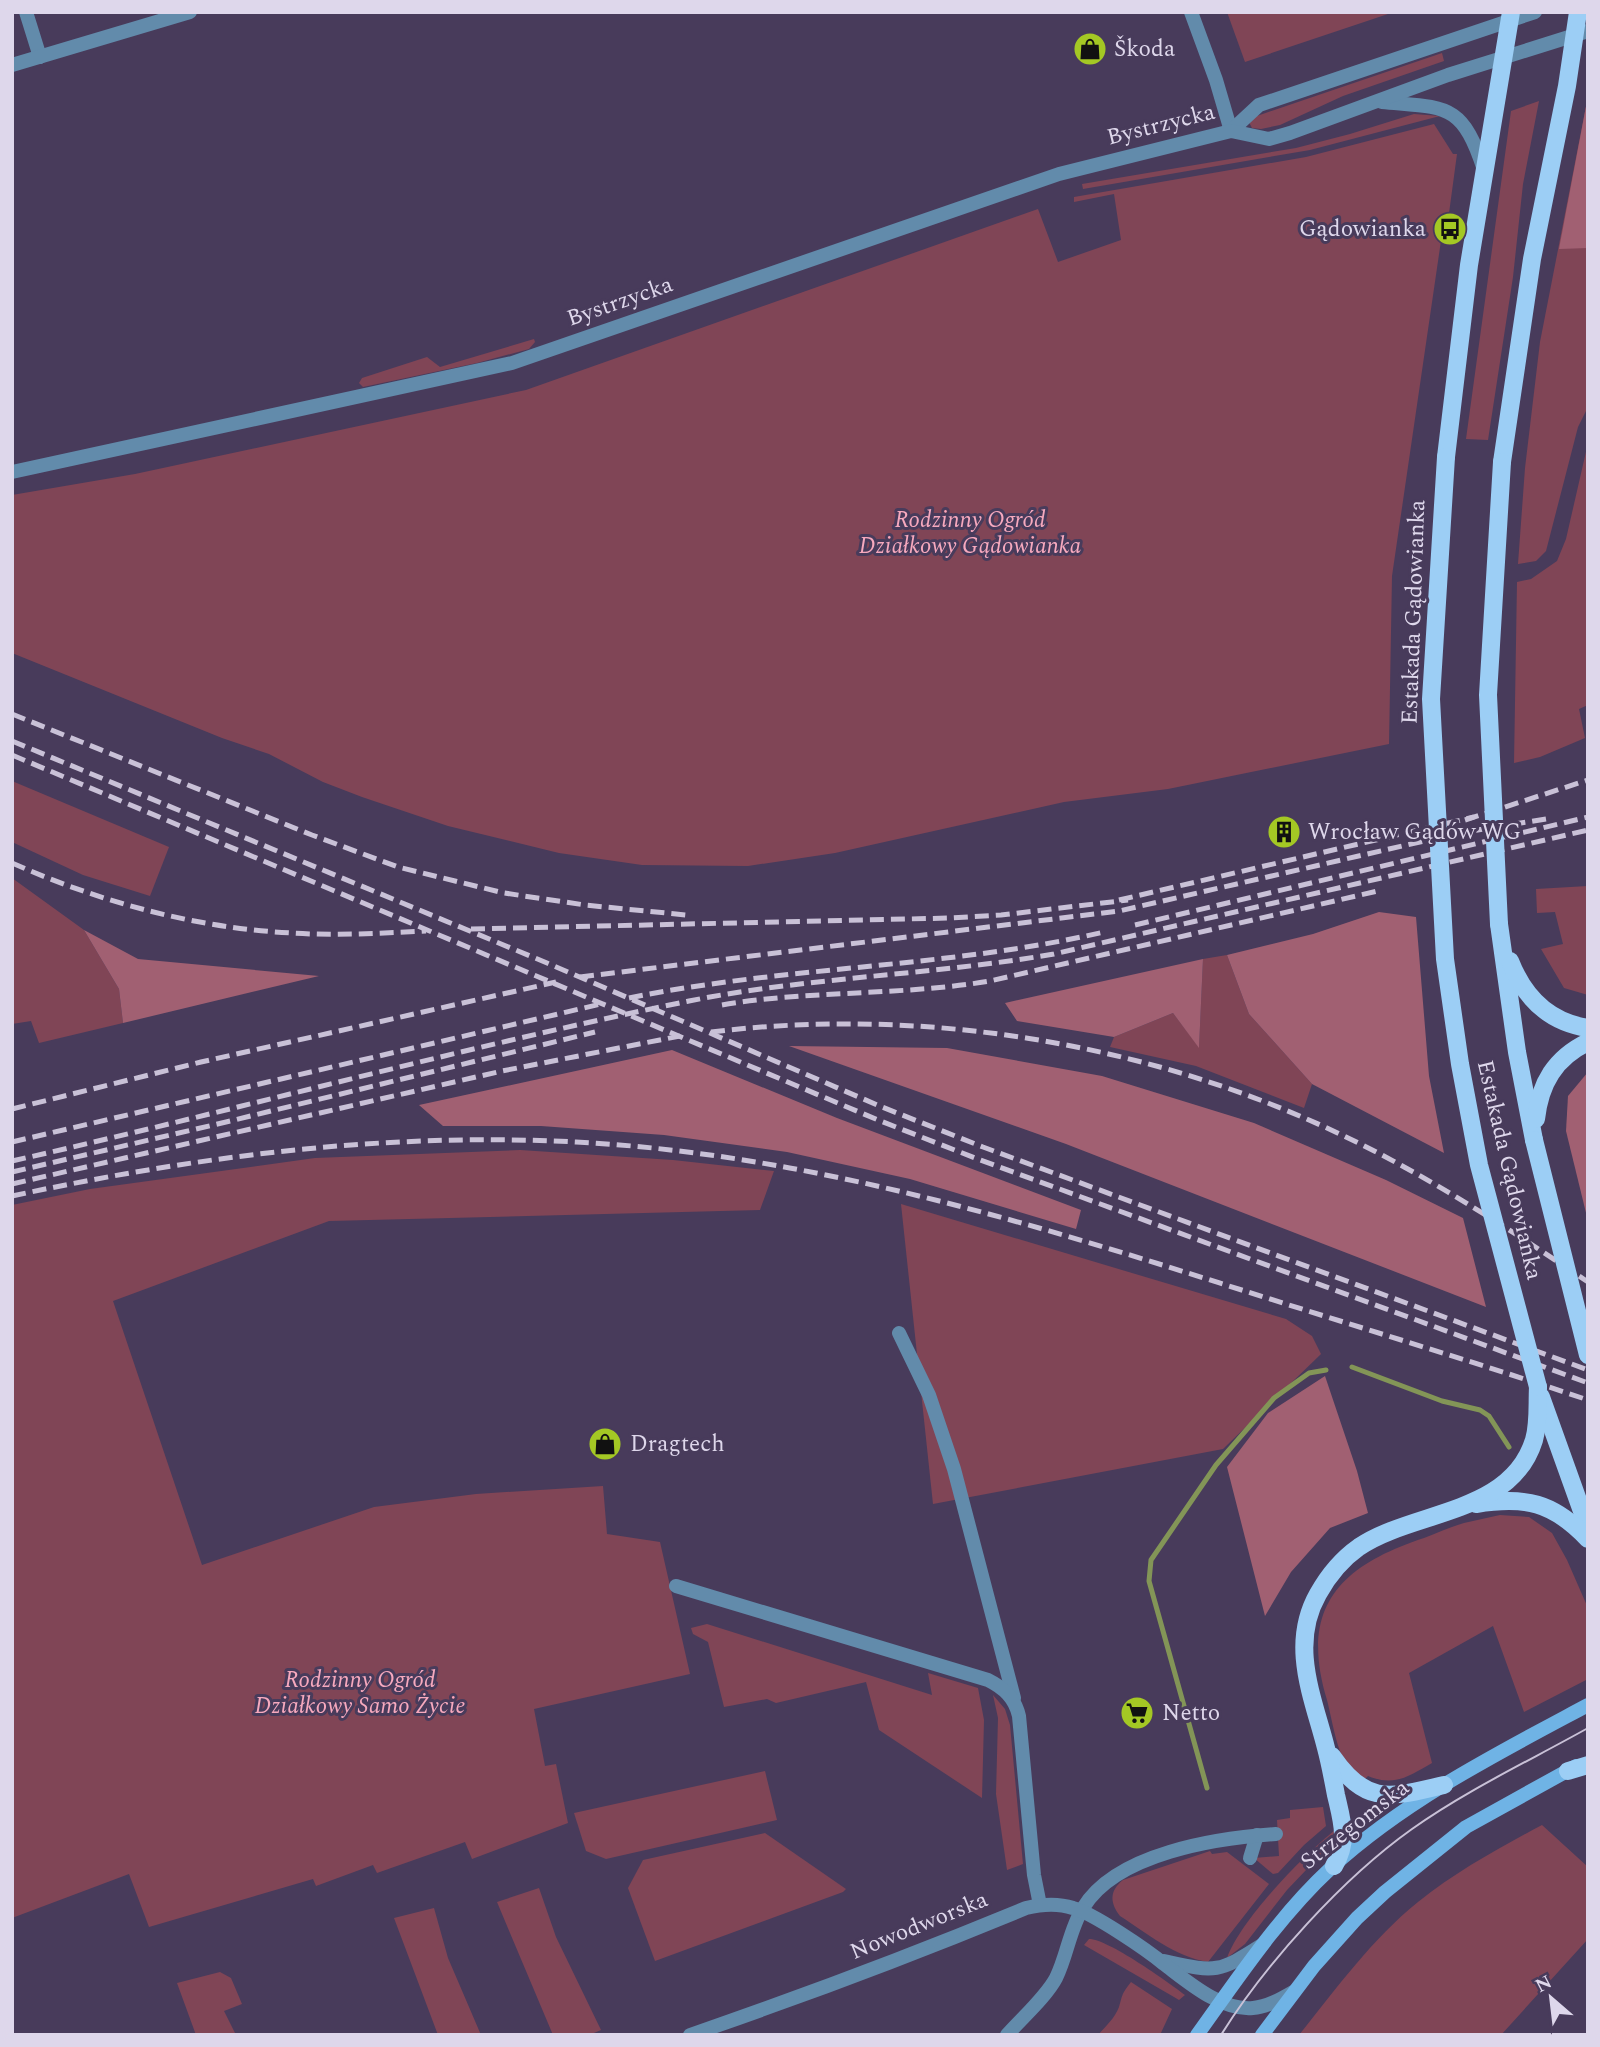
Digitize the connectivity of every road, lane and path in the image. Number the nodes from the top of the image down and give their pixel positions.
1 (26, 12) edge
2 (190, 12) edge
3 (1191, 12) edge
4 (1535, 12) edge
5 (1578, 12) edge
6 (1510, 16) edge
7 (1581, 33) edge
8 (40, 57) junction
9 (1502, 58) junction
10 (12, 65) edge
11 (1377, 102) junction
12 (1231, 131) junction
13 (1484, 170) junction
14 (12, 472) edge
15 (1499, 924) junction
16 (1588, 1028) edge
17 (1588, 1042) edge
18 (1534, 1140) junction
19 (899, 1333) dead end
20 (1588, 1354) edge
21 (1538, 1387) junction
22 (1459, 1508) junction
23 (1588, 1528) edge
24 (1588, 1539) edge
25 (676, 1586) dead end
26 (1588, 1704) edge
27 (1016, 1706) junction
28 (1326, 1749) junction
29 (1588, 1759) edge
30 (1588, 1765) edge
31 (1568, 1770) junction
32 (1444, 1785) junction
33 (1276, 1834) dead end
34 (1257, 1835) junction
35 (1250, 1858) dead end
36 (1334, 1866) junction
37 (1040, 1905) junction
38 (1081, 1910) junction
39 (1265, 1943) junction
40 (1159, 1959) junction
41 (1293, 1992) junction
42 (1222, 2002) junction
43 (690, 2035) edge
44 (1007, 2035) edge
45 (1197, 2035) edge
46 (1262, 2035) edge

1 - 8 street
2 - 8 street
3 - 12 street
4 - 6 street, Bystrzycka
5 - 7 main road, Estakada Gądowianka
6 - 9 main road, Estakada Gądowianka
6 - 12 street, Bystrzycka
7 - 9 street, Bystrzycka
7 - 15 main road, Estakada Gądowianka, bridge
8 - 10 street
9 - 11 street, Bystrzycka
9 - 13 main road, Estakada Gądowianka
11 - 12 street, Bystrzycka
11 - 13 street
12 - 14 street, Bystrzycka
13 - 21 main road, Estakada Gądowianka, bridge
15 - 16 main road
15 - 18 main road, Estakada Gądowianka
17 - 18 main road
18 - 20 main road, Estakada Gądowianka, bridge
19 - 27 street
21 - 22 main road
21 - 23 main road, Estakada Gądowianka
22 - 24 main road
22 - 28 main road
25 - 27 street
26 - 32 main road, Strzegomska
27 - 37 street
28 - 32 main road
28 - 36 main road
29 - 31 main road
30 - 31 main road
31 - 41 main road
32 - 36 main road, Strzegomska
33 - 34 street
34 - 35 street
34 - 38 street
36 - 39 main road, Strzegomska
37 - 38 street, Nowodworska
37 - 43 street, Nowodworska
38 - 40 street, Nowodworska
38 - 44 street
39 - 40 street, Nowodworska
39 - 42 main road, Strzegomska
40 - 42 street, Nowodworska
41 - 42 street, Nowodworska
41 - 46 main road
42 - 45 main road, Strzegomska

